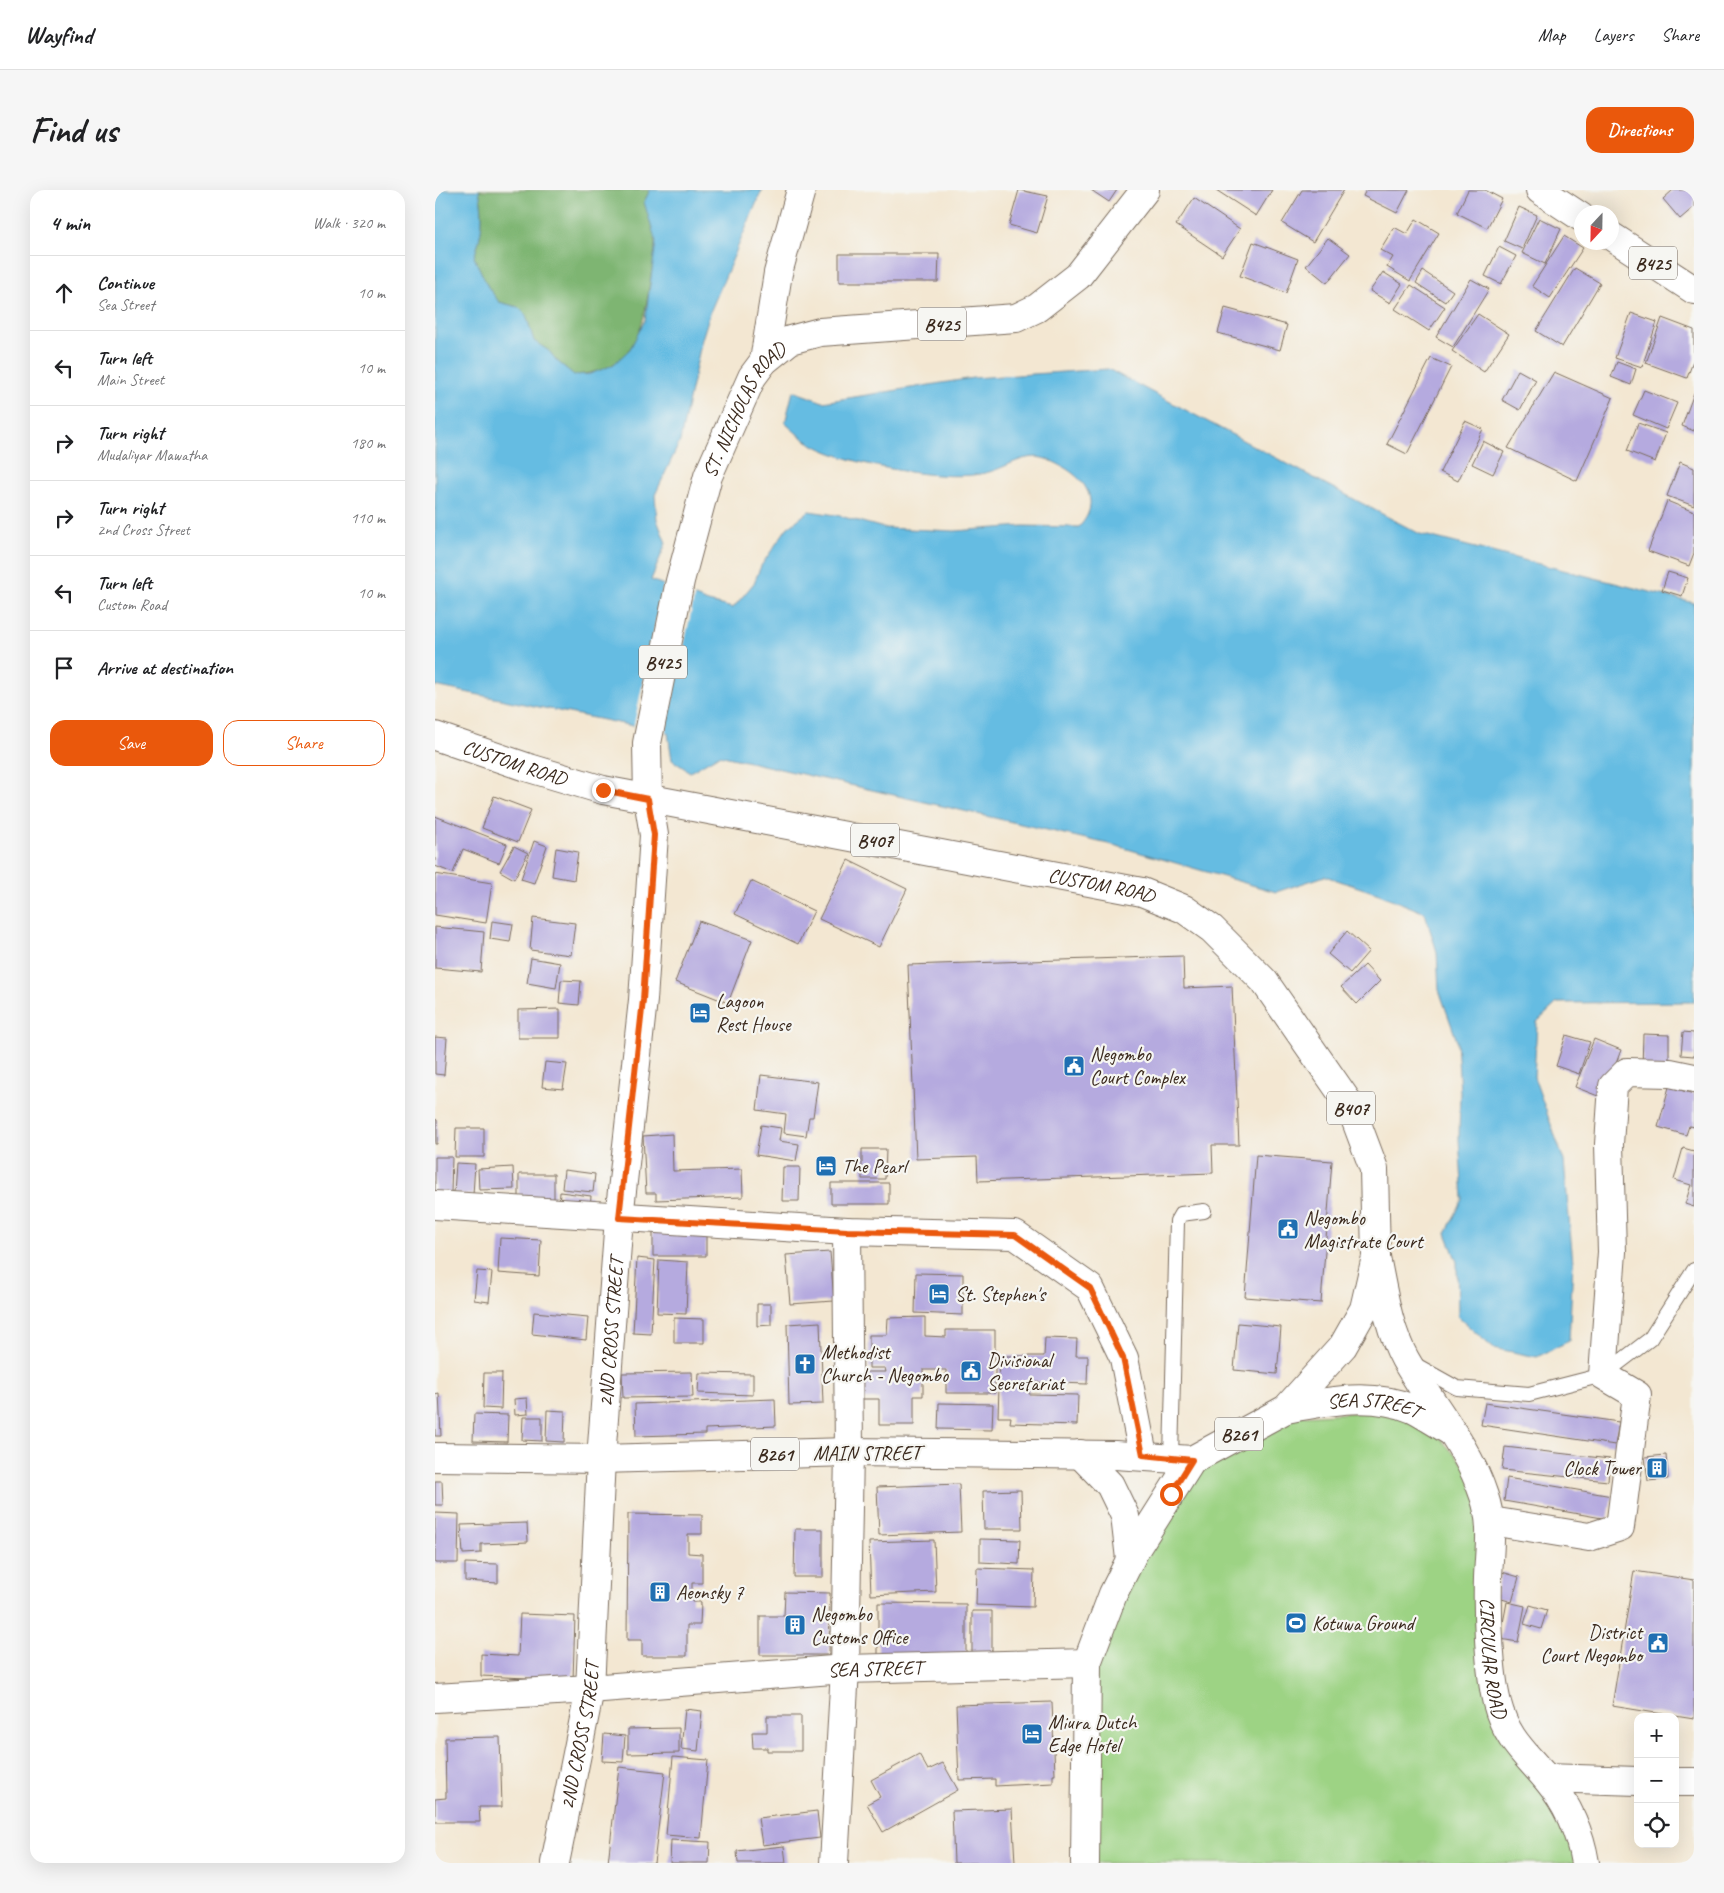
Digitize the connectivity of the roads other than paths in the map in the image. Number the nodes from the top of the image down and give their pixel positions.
1 (801, 190) edge
2 (1145, 190) edge
3 (1540, 190) edge
4 (1574, 212) edge
5 (1619, 241) edge
6 (1694, 290) edge
7 (764, 361) junction
8 (435, 736) edge
9 (648, 799) junction
10 (1694, 1078) edge
11 (435, 1205) edge
12 (1204, 1211) dead end
13 (619, 1218) junction
14 (847, 1231) junction
15 (1376, 1257) junction
16 (1694, 1270) edge
17 (1405, 1359) junction
18 (1603, 1374) junction
19 (1286, 1409) junction
20 (1455, 1434) junction
21 (849, 1452) junction
22 (1080, 1454) junction
23 (1143, 1455) junction
24 (435, 1457) edge
25 (1182, 1459) junction
26 (601, 1460) junction
27 (1491, 1521) junction
28 (1130, 1559) junction
29 (1087, 1663) junction
30 (845, 1669) junction
31 (591, 1689) junction
32 (435, 1698) edge
33 (1546, 1778) junction
34 (1634, 1781) edge
35 (1679, 1782) edge
36 (1694, 1782) edge
37 (555, 1863) edge
38 (834, 1863) edge
39 (1085, 1863) edge
40 (1585, 1863) edge

1 - 7 street
2 - 7 street, ST. NICHOLAS ROAD / B425
3 - 4 street
5 - 6 street, B425
7 - 9 street, ST. NICHOLAS ROAD / B425
8 - 9 street, CUSTOM ROAD / B407
9 - 13 street, 2ND CROSS STREET
9 - 15 street, CUSTOM ROAD / B407
10 - 18 street
11 - 13 street
12 - 25 lane
13 - 14 street
13 - 26 street, 2ND CROSS STREET
14 - 21 street
14 - 23 street
15 - 17 street, CIRCULAR ROAD
15 - 19 street, CUSTOM ROAD / B407
16 - 18 lane
17 - 18 lane
17 - 20 street, CIRCULAR ROAD
18 - 27 street
19 - 20 street, SEA STREET
19 - 25 street, B261
20 - 27 street, CIRCULAR ROAD
21 - 22 street, MAIN STREET / B261
21 - 26 street, MAIN STREET / B261
21 - 30 street
22 - 23 street, MAIN STREET / B261
22 - 28 street
23 - 25 street, MAIN STREET / B261
24 - 26 street, MAIN STREET / B261
25 - 28 street
26 - 31 street, 2ND CROSS STREET
27 - 33 street, CIRCULAR ROAD
28 - 29 street
29 - 30 street, SEA STREET
29 - 39 street
30 - 31 street, SEA STREET
30 - 38 street
31 - 32 street, SEA STREET
31 - 37 street, 2ND CROSS STREET
33 - 34 street
33 - 40 street, CIRCULAR ROAD
35 - 36 street

